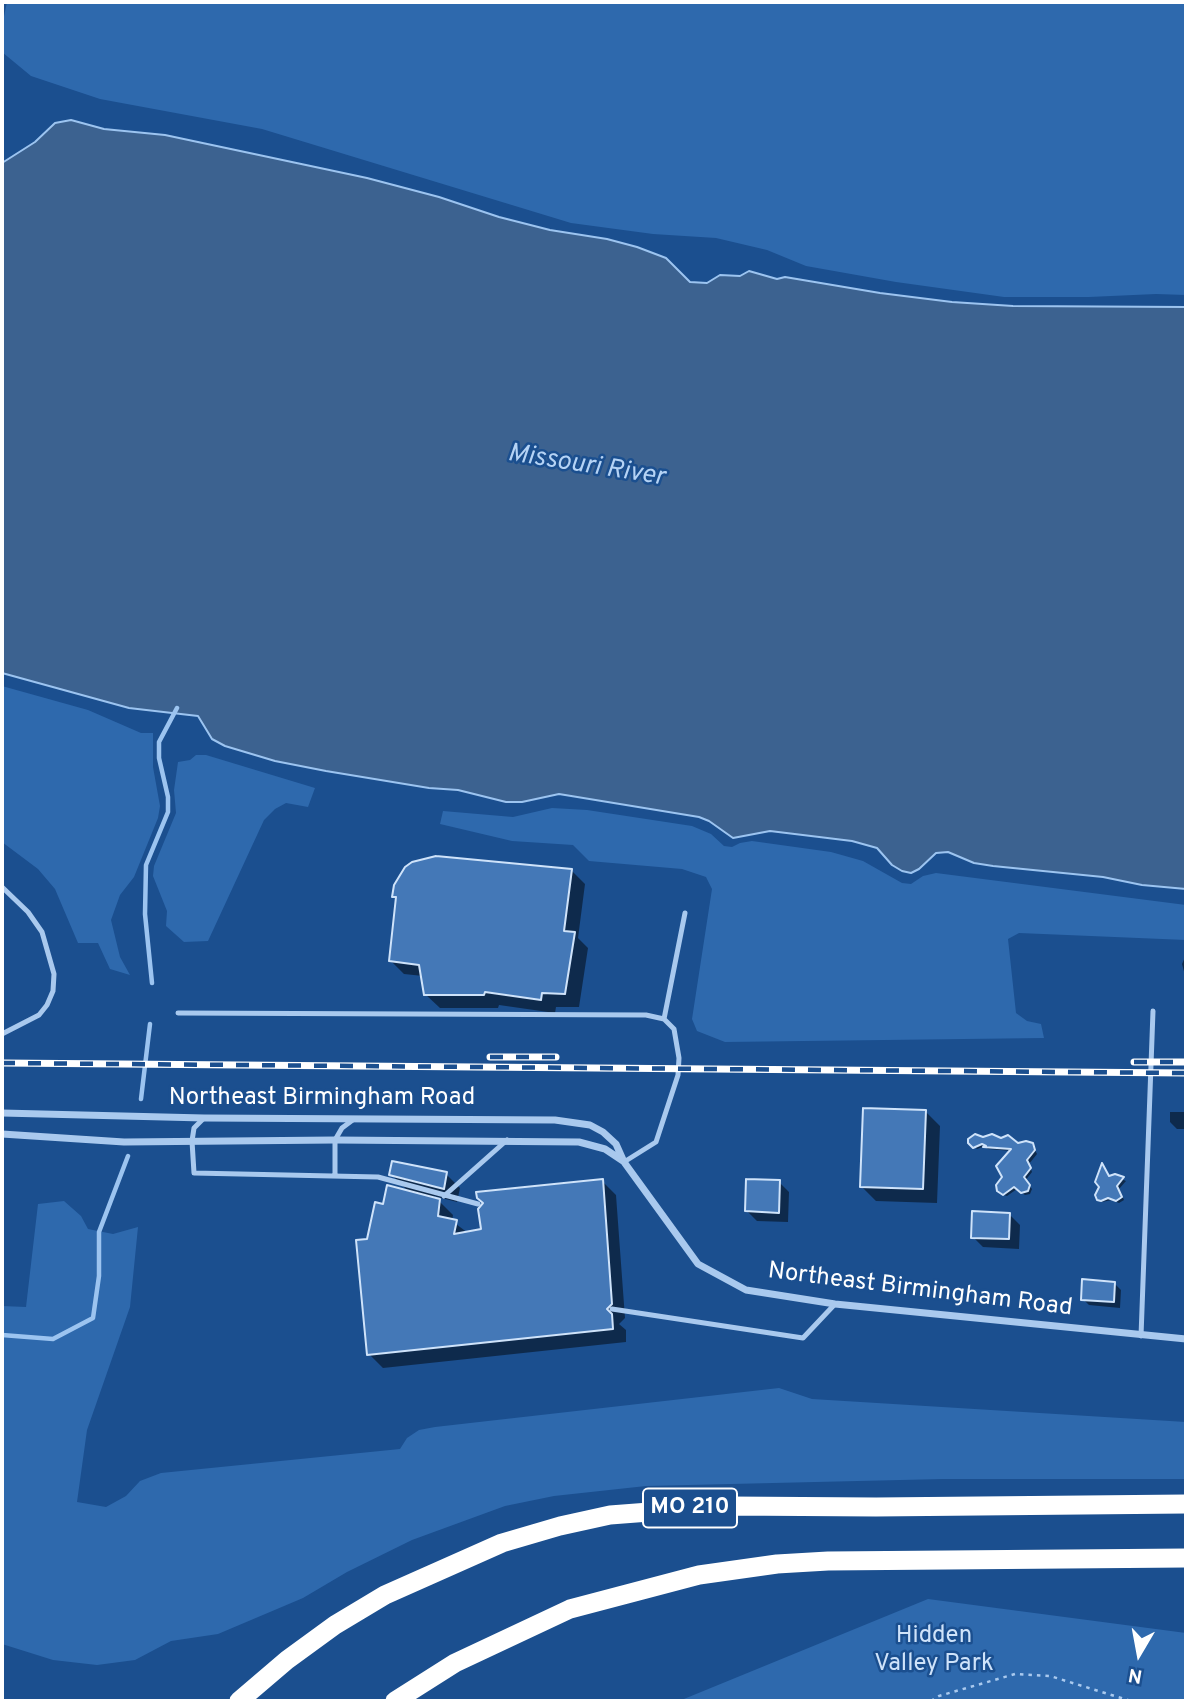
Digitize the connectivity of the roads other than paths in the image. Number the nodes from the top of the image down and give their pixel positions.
1 (2, 887) edge
2 (685, 913) dead end
3 (1153, 1011) dead end
4 (178, 1013) dead end
5 (664, 1019) junction
6 (2, 1034) edge
7 (2, 1113) edge
8 (204, 1118) junction
9 (354, 1119) junction
10 (2, 1134) edge
11 (335, 1140) junction
12 (508, 1140) junction
13 (192, 1141) junction
14 (624, 1162) junction
15 (335, 1176) junction
16 (444, 1196) junction
17 (478, 1205) dead end
18 (835, 1304) junction
19 (612, 1309) dead end
20 (1141, 1336) junction
21 (1186, 1339) edge
22 (1186, 1504) edge
23 (1186, 1558) edge
24 (239, 1701) edge
25 (395, 1701) edge

1 - 6 lane
2 - 5 lane
3 - 20 lane
4 - 5 lane
5 - 14 lane
7 - 8 street, Northeast Birmingham Road
8 - 9 street, Northeast Birmingham Road
8 - 13 lane
9 - 11 lane
9 - 14 street, Northeast Birmingham Road
10 - 13 street, Northeast Birmingham Road
11 - 12 street, Northeast Birmingham Road
11 - 13 street, Northeast Birmingham Road
11 - 15 lane
12 - 14 street, Northeast Birmingham Road
12 - 16 lane
13 - 15 lane
14 - 18 street, Northeast Birmingham Road
15 - 16 lane
16 - 17 lane
18 - 19 lane
18 - 20 street, Northeast Birmingham Road
20 - 21 street, Northeast Birmingham Road
22 - 24 highway, MO 210
23 - 25 highway

